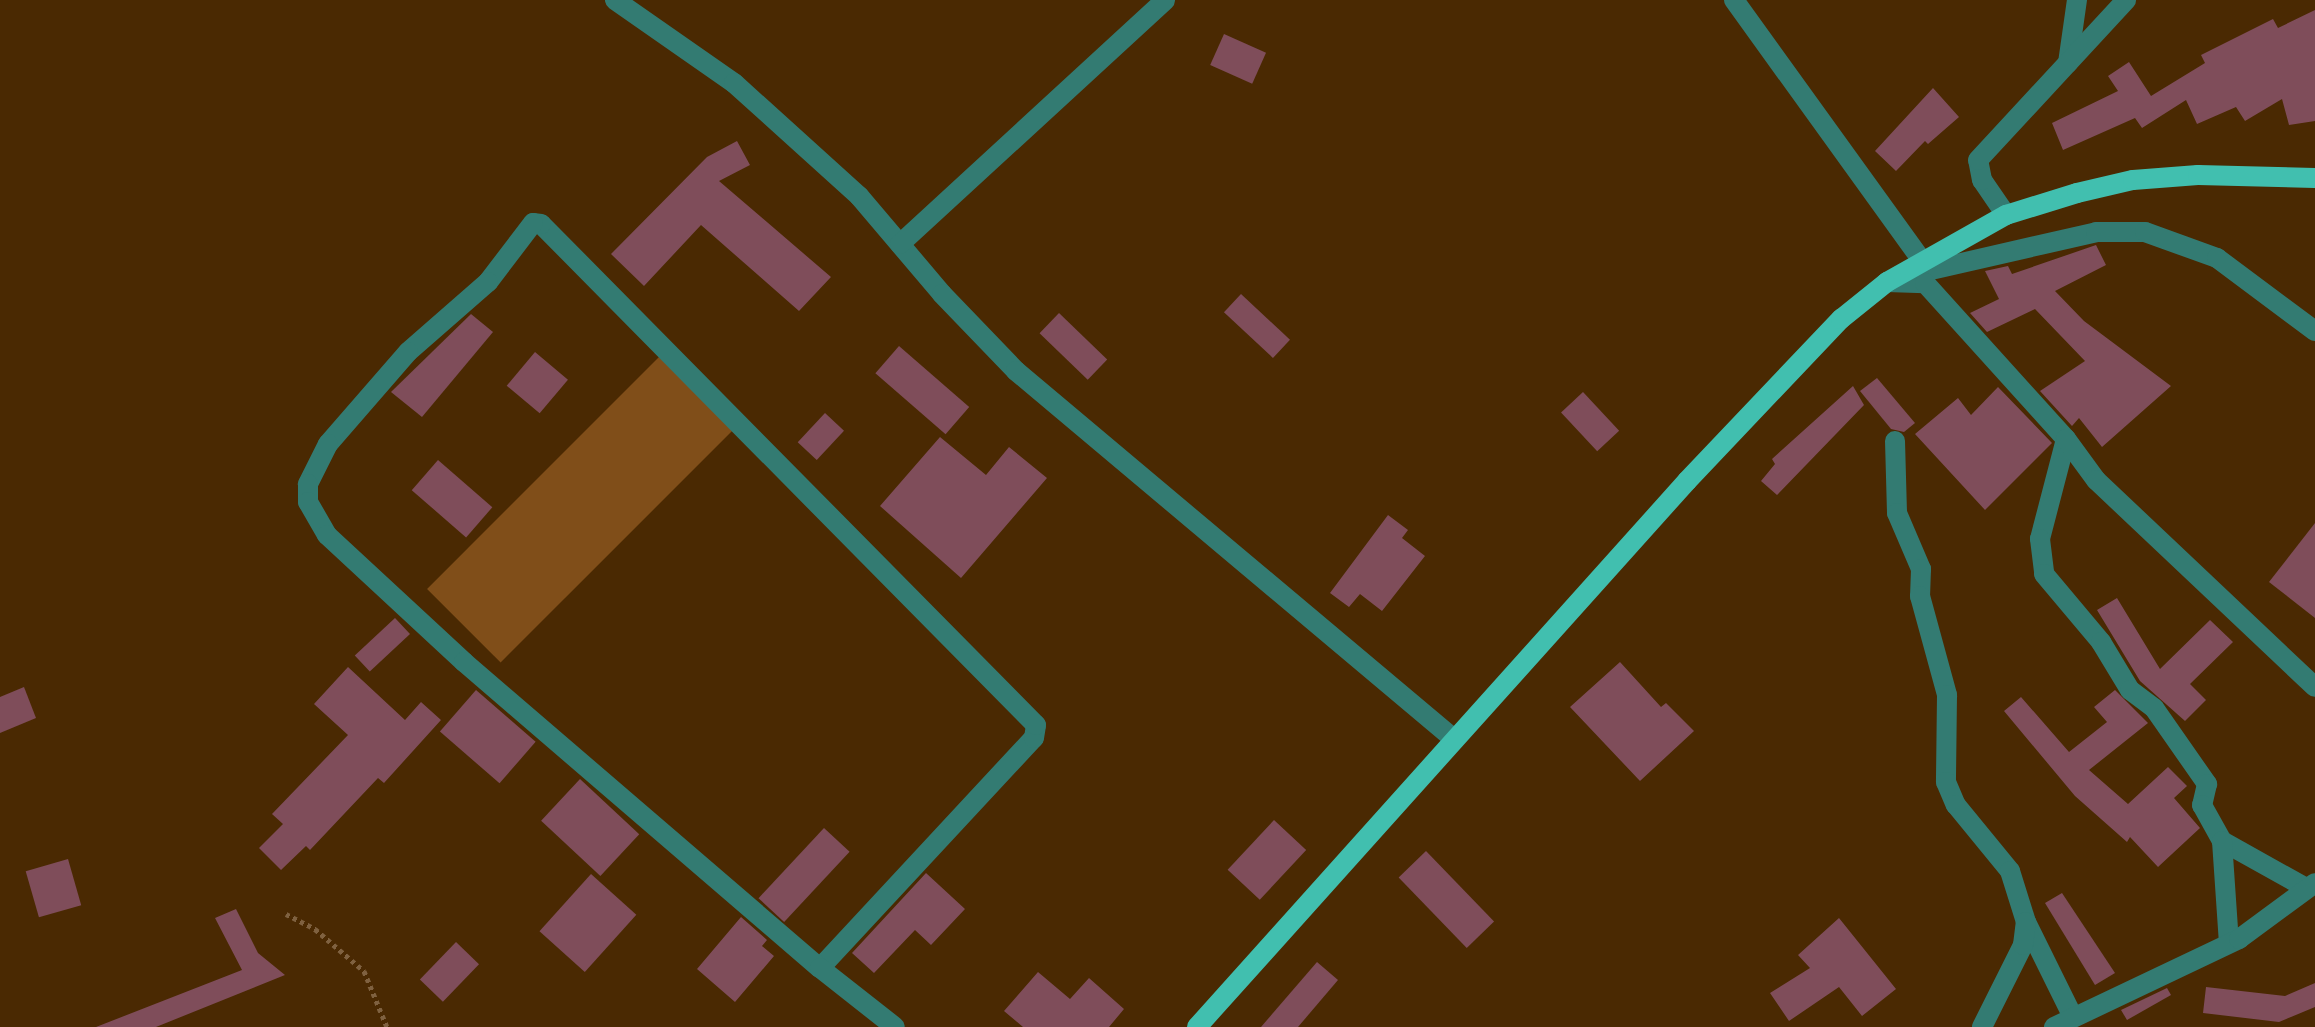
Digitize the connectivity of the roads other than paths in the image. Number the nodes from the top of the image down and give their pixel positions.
1 (615, 0) edge
2 (1165, 0) edge
3 (1734, 0) edge
4 (2077, 0) edge
5 (2126, 0) edge
6 (2068, 63) junction
7 (2315, 178) edge
8 (2006, 215) junction
9 (900, 244) junction
10 (1921, 259) junction
11 (1887, 282) junction
12 (2315, 331) edge
13 (2066, 439) junction
14 (1895, 441) dead end
15 (2315, 687) edge
16 (1454, 739) junction
17 (2222, 841) junction
18 (2311, 886) edge
19 (2026, 922) junction
20 (2229, 943) junction
21 (820, 968) junction
22 (2073, 1017) junction
23 (895, 1027) edge
24 (1197, 1027) edge
25 (1982, 1027) edge
26 (2054, 1027) edge

1 - 9 street
2 - 9 street
3 - 10 street
4 - 6 street
5 - 6 street
6 - 8 street
7 - 8 main road
8 - 10 main road
9 - 16 street
10 - 11 main road
11 - 12 street
11 - 13 street
11 - 16 main road
13 - 15 street
13 - 17 street
14 - 19 street
16 - 24 main road
17 - 18 street
17 - 20 street
18 - 20 street
19 - 22 street
19 - 25 street
20 - 22 street
21 - 21 street
21 - 23 street
22 - 26 street

